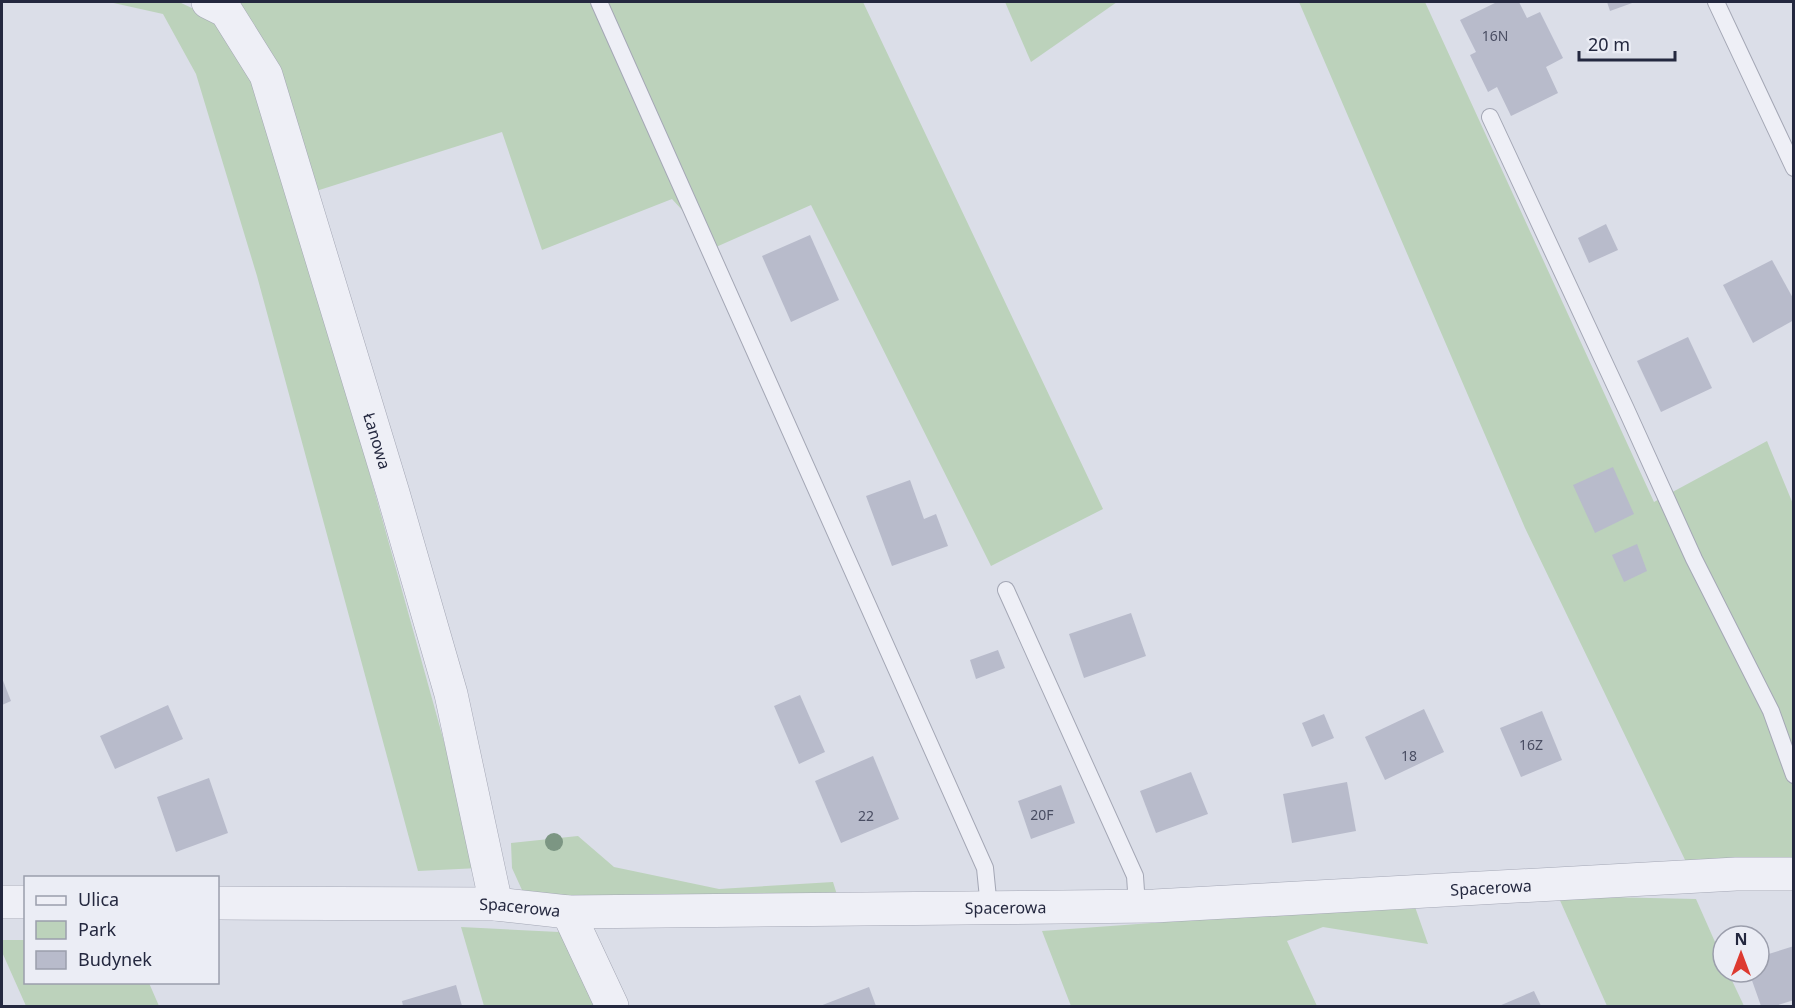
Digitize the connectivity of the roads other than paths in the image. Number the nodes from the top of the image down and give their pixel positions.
1 (208, 2) edge
2 (599, 2) edge
3 (1716, 2) edge
4 (1490, 117) dead end
5 (1794, 168) edge
6 (1006, 590) dead end
7 (1794, 775) edge
8 (1794, 874) edge
9 (2, 902) edge
10 (24, 903) edge
11 (219, 903) edge
12 (496, 904) junction
13 (1137, 906) junction
14 (989, 908) junction
15 (568, 912) junction
16 (612, 1006) edge

1 - 12 street, Łanowa
2 - 14 lane
3 - 5 lane
4 - 7 lane
6 - 13 lane
8 - 13 street, Spacerowa
9 - 10 street
11 - 12 street, Spacerowa
12 - 15 street, Spacerowa
13 - 14 street, Spacerowa
14 - 15 street, Spacerowa
15 - 16 street

